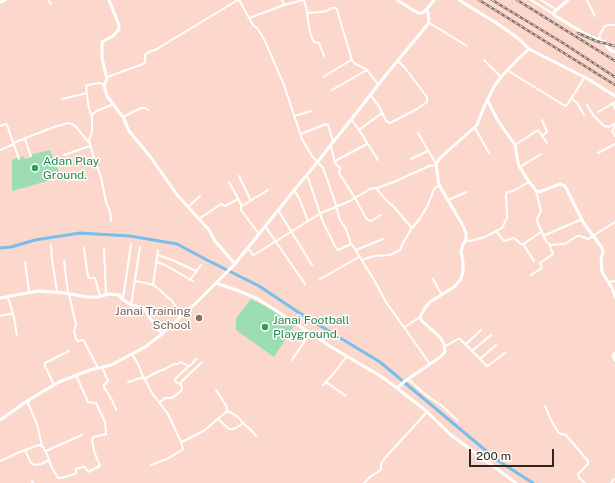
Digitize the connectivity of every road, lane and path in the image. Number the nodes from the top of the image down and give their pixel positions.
1 (6, 0) edge
2 (48, 0) edge
3 (109, 0) edge
4 (239, 0) edge
5 (282, 0) edge
6 (304, 0) edge
7 (396, 0) edge
8 (434, 0) edge
9 (459, 0) edge
10 (531, 0) edge
11 (541, 0) edge
12 (568, 0) edge
13 (587, 0) edge
14 (0, 2) edge
15 (50, 4) dead end
16 (284, 5) junction
17 (427, 9) junction
18 (556, 10) junction
19 (307, 13) junction
20 (553, 14) junction
21 (595, 16) dead end
22 (249, 18) junction
23 (428, 22) junction
24 (615, 25) edge
25 (599, 40) junction
26 (467, 46) dead end
27 (529, 49) junction
28 (615, 52) edge
29 (324, 56) dead end
30 (352, 60) junction
31 (397, 60) junction
32 (484, 60) dead end
33 (367, 70) junction
34 (507, 70) junction
35 (107, 77) junction
36 (323, 77) dead end
37 (501, 77) junction
38 (585, 77) junction
39 (378, 84) junction
40 (104, 85) junction
41 (332, 90) dead end
42 (87, 93) junction
43 (370, 95) junction
44 (615, 96) edge
45 (571, 98) junction
46 (62, 99) dead end
47 (488, 101) junction
48 (113, 103) junction
49 (614, 103) edge
50 (588, 105) dead end
51 (615, 109) edge
52 (148, 110) dead end
53 (311, 110) dead end
54 (598, 112) dead end
55 (382, 113) junction
56 (584, 115) dead end
57 (91, 116) junction
58 (294, 116) junction
59 (123, 117) junction
60 (351, 120) junction
61 (542, 120) dead end
62 (614, 124) edge
63 (0, 126) edge
64 (475, 128) junction
65 (359, 130) junction
66 (418, 133) dead end
67 (301, 134) junction
68 (542, 136) junction
69 (615, 136) edge
70 (25, 139) junction
71 (14, 143) junction
72 (89, 144) junction
73 (332, 144) junction
74 (368, 144) junction
75 (546, 144) dead end
76 (615, 144) edge
77 (515, 145) junction
78 (0, 150) edge
79 (429, 151) junction
80 (489, 153) dead end
81 (598, 153) dead end
82 (541, 154) dead end
83 (64, 155) dead end
84 (31, 156) dead end
85 (19, 159) dead end
86 (411, 159) dead end
87 (378, 160) dead end
88 (335, 161) junction
89 (317, 162) junction
90 (436, 164) junction
91 (520, 167) junction
92 (307, 175) junction
93 (239, 176) dead end
94 (229, 182) dead end
95 (529, 182) junction
96 (439, 185) junction
97 (376, 188) junction
98 (268, 190) dead end
99 (294, 190) junction
100 (536, 191) junction
101 (467, 192) dead end
102 (200, 196) dead end
103 (355, 198) junction
104 (238, 199) junction
105 (448, 200) junction
106 (250, 201) junction
107 (242, 206) junction
108 (188, 207) junction
109 (336, 207) junction
110 (278, 210) junction
111 (321, 213) junction
112 (381, 215) dead end
113 (199, 219) junction
114 (582, 219) junction
115 (111, 221) dead end
116 (308, 221) junction
117 (615, 222) edge
118 (265, 226) junction
119 (412, 228) junction
120 (496, 231) junction
121 (292, 232) junction
122 (541, 232) junction
123 (259, 234) junction
124 (543, 236) junction
125 (594, 236) junction
126 (383, 239) dead end
127 (466, 240) junction
128 (276, 241) junction
129 (131, 244) dead end
130 (351, 244) junction
131 (523, 244) junction
132 (51, 245) dead end
133 (550, 245) junction
134 (140, 247) dead end
135 (84, 248) dead end
136 (104, 248) dead end
137 (248, 248) junction
138 (158, 250) dead end
139 (356, 250) junction
140 (158, 255) junction
141 (360, 257) junction
142 (362, 260) junction
143 (64, 261) dead end
144 (534, 261) dead end
145 (25, 262) dead end
146 (157, 262) junction
147 (201, 265) dead end
148 (234, 265) junction
149 (312, 265) dead end
150 (196, 271) junction
151 (531, 275) dead end
152 (320, 279) dead end
153 (433, 279) dead end
154 (190, 280) junction
155 (135, 281) junction
156 (193, 281) dead end
157 (615, 281) edge
158 (216, 283) junction
159 (608, 283) junction
160 (305, 284) dead end
161 (153, 285) junction
162 (29, 292) junction
163 (57, 292) junction
164 (69, 294) junction
165 (441, 294) junction
166 (106, 295) junction
167 (100, 296) junction
168 (615, 297) edge
169 (0, 298) edge
170 (8, 298) junction
171 (123, 300) junction
172 (131, 305) junction
173 (13, 313) junction
174 (183, 315) junction
175 (0, 316) edge
176 (420, 317) junction
177 (405, 327) junction
178 (481, 330) dead end
179 (310, 333) junction
180 (162, 334) junction
181 (17, 335) dead end
182 (490, 335) dead end
183 (466, 344) junction
184 (496, 345) dead end
185 (444, 347) junction
186 (69, 351) dead end
187 (472, 351) junction
188 (505, 353) dead end
189 (615, 353) edge
190 (132, 354) junction
191 (347, 356) junction
192 (196, 359) dead end
193 (480, 359) junction
194 (292, 360) dead end
195 (615, 360) edge
196 (202, 362) dead end
197 (430, 364) junction
198 (190, 365) junction
199 (100, 368) junction
200 (76, 375) junction
201 (144, 378) junction
202 (406, 380) junction
203 (128, 382) dead end
204 (325, 382) junction
205 (54, 385) junction
206 (181, 385) junction
207 (323, 385) dead end
208 (399, 386) junction
209 (216, 390) dead end
210 (346, 396) dead end
211 (27, 401) junction
212 (159, 403) junction
213 (545, 406) dead end
214 (116, 410) dead end
215 (227, 411) junction
216 (427, 412) junction
217 (218, 419) junction
218 (0, 420) edge
219 (456, 420) dead end
220 (243, 423) junction
221 (82, 435) dead end
222 (256, 436) dead end
223 (180, 441) junction
224 (43, 447) junction
225 (25, 450) junction
226 (46, 452) junction
227 (49, 460) junction
228 (0, 461) edge
229 (151, 465) dead end
230 (614, 479) edge
231 (364, 483) edge
232 (515, 483) edge
233 (584, 483) edge
234 (610, 483) edge

1 - 14 street
2 - 15 street
3 - 35 street
4 - 22 street
4 - 35 street
5 - 16 street
6 - 16 street
6 - 19 street
7 - 17 street
8 - 17 street
9 - 27 street
10 - 20 street
11 - 18 street
12 - 18 street
13 - 21 street
16 - 22 street
17 - 23 street
18 - 20 street
19 - 29 street
19 - 30 street
20 - 25 street
22 - 58 street
23 - 26 street
23 - 31 street
24 - 25 street
25 - 28 street
27 - 34 street
27 - 38 street
30 - 33 street
30 - 36 street
31 - 39 street
31 - 55 street
32 - 37 street
33 - 39 street
33 - 41 street
34 - 37 street
34 - 45 street
35 - 40 street
37 - 47 street
38 - 44 street
38 - 45 street
39 - 43 street
40 - 42 street
40 - 48 street
42 - 46 street
42 - 57 street
43 - 55 street
43 - 60 street
45 - 56 street
47 - 64 street
47 - 77 street
48 - 57 street
48 - 59 street
49 - 51 street
49 - 54 street
50 - 62 street
52 - 59 street
53 - 58 street
55 - 65 street
57 - 72 street
58 - 67 street
59 - 108 street
60 - 65 street
60 - 73 street
61 - 68 street
62 - 69 street
63 - 71 street
64 - 80 street
64 - 90 street
65 - 74 street
66 - 79 street
67 - 73 street
67 - 89 street
68 - 75 street
68 - 77 street
70 - 71 street
70 - 72 street
70 - 84 street
71 - 78 street
71 - 85 street
72 - 83 street
72 - 115 street
73 - 88 street
73 - 89 street
74 - 87 street
74 - 88 street
76 - 81 street
77 - 91 street
79 - 86 street
79 - 90 street
82 - 91 street
88 - 103 street
89 - 92 street
89 - 109 street
90 - 96 street
90 - 97 street
91 - 95 street
92 - 99 street
92 - 111 street
93 - 106 street
94 - 104 street
95 - 100 street
95 - 120 street
96 - 105 street
96 - 119 street
97 - 103 street
97 - 119 street
98 - 106 street
99 - 110 street
99 - 116 street
100 - 114 street
100 - 122 street
101 - 105 street
102 - 108 street
103 - 109 street
103 - 112 street
104 - 107 street
104 - 113 street
105 - 127 street
106 - 107 street
107 - 123 street
108 - 113 street
109 - 111 street
109 - 130 street
110 - 118 street
110 - 121 street
111 - 116 street
111 - 130 street
113 - 148 street
114 - 124 street
114 - 125 street
116 - 121 street
117 - 125 street
118 - 123 street
118 - 128 street
119 - 142 street
120 - 127 street
120 - 131 street
121 - 128 street
121 - 149 street
122 - 124 street
122 - 131 street
123 - 137 street
124 - 133 street
125 - 133 street
125 - 159 street
126 - 139 street
127 - 165 street
128 - 137 street
128 - 160 street
129 - 171 street
130 - 139 street
131 - 144 street
132 - 163 street
133 - 151 street
134 - 155 street
135 - 167 street
136 - 166 street
137 - 148 street
138 - 140 street
139 - 141 street
140 - 146 street
140 - 150 street
141 - 142 street
141 - 152 street
142 - 177 street
143 - 164 street
145 - 162 street
146 - 154 street
146 - 161 street
147 - 150 street
148 - 158 street
150 - 154 street
153 - 165 street
154 - 156 street
155 - 161 street
155 - 172 street
157 - 159 street
158 - 174 street
158 - 179 street
159 - 168 street
161 - 174 street
162 - 163 street
162 - 170 street
163 - 164 street
164 - 167 street
164 - 199 street
165 - 176 street
166 - 167 street
166 - 171 street
169 - 170 street
170 - 173 street
171 - 172 street
172 - 180 street
173 - 175 street
173 - 181 street
174 - 180 street
176 - 177 street
176 - 185 street
177 - 197 street
178 - 183 street
179 - 191 street
179 - 194 street
180 - 190 street
182 - 187 street
183 - 185 street
183 - 187 street
184 - 193 street
185 - 197 street
186 - 205 street
187 - 193 street
188 - 193 street
189 - 195 street
190 - 199 street
190 - 201 street
191 - 204 street
191 - 208 street
192 - 198 street
196 - 206 street
197 - 202 street
198 - 201 street
198 - 206 street
199 - 200 street
199 - 214 street
200 - 205 street
200 - 227 street
201 - 203 street
201 - 212 street
202 - 208 street
202 - 219 street
204 - 207 street
204 - 210 street
205 - 211 street
206 - 212 street
208 - 216 street
209 - 215 street
211 - 218 street
211 - 224 street
212 - 223 street
213 - 233 street
215 - 217 street
215 - 220 street
216 - 231 street
216 - 232 street
217 - 220 street
217 - 223 street
220 - 222 street
221 - 226 street
223 - 229 street
224 - 225 street
224 - 226 street
225 - 227 street
225 - 228 street
226 - 227 street
230 - 234 street

